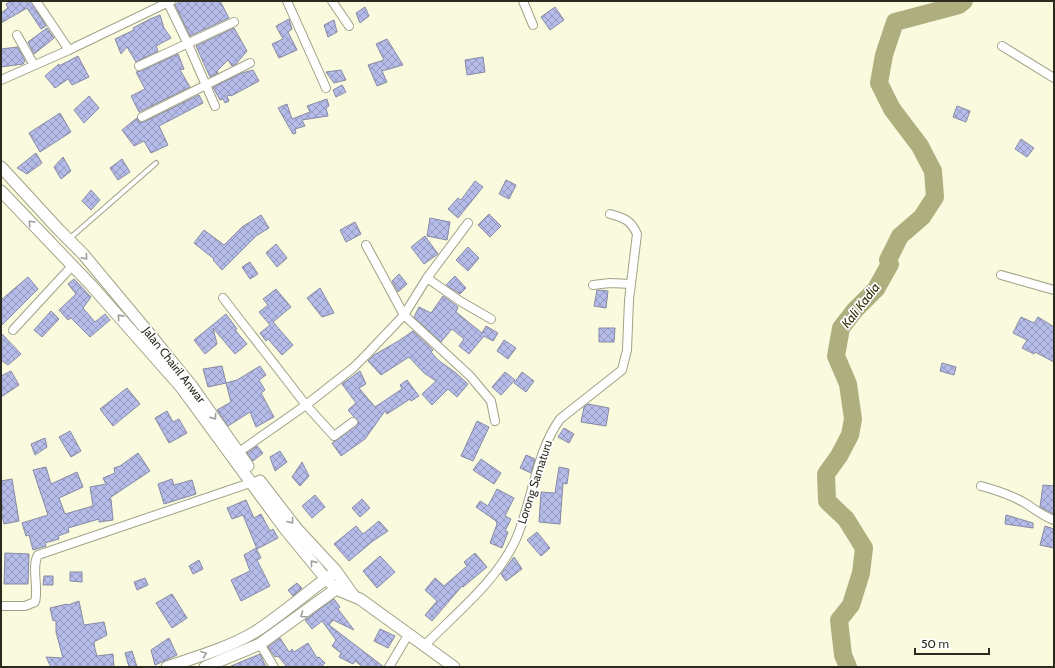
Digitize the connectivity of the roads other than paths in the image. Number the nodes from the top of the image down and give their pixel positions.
1 (36, 1) edge
2 (287, 1) edge
3 (332, 1) edge
4 (523, 1) edge
5 (169, 2) edge
6 (234, 22) dead end
7 (533, 25) dead end
8 (349, 26) dead end
9 (17, 35) dead end
10 (188, 44) junction
11 (1002, 46) dead end
12 (69, 50) junction
13 (250, 63) dead end
14 (34, 65) junction
15 (139, 66) dead end
16 (1054, 78) edge
17 (1, 80) edge
18 (207, 84) junction
19 (326, 88) dead end
20 (215, 106) dead end
21 (142, 116) dead end
22 (156, 163) dead end
23 (1, 167) edge
24 (2, 192) edge
25 (610, 214) dead end
26 (468, 224) dead end
27 (68, 240) junction
28 (366, 245) dead end
29 (73, 265) junction
30 (1001, 275) dead end
31 (428, 278) junction
32 (631, 284) junction
33 (593, 285) dead end
34 (1054, 290) edge
35 (223, 298) dead end
36 (404, 315) junction
37 (491, 319) dead end
38 (13, 330) dead end
39 (306, 405) junction
40 (495, 421) dead end
41 (353, 422) dead end
42 (239, 452) junction
43 (255, 481) junction
44 (981, 486) dead end
45 (1054, 520) edge
46 (336, 571) junction
47 (326, 579) junction
48 (341, 586) junction
49 (1, 606) edge
50 (408, 635) junction
51 (260, 644) junction
52 (425, 645) junction
53 (167, 667) edge
54 (205, 667) edge
55 (274, 667) edge
56 (389, 667) edge
57 (454, 667) edge

1 - 12 street
2 - 19 street
3 - 8 street
4 - 7 street
5 - 10 street
5 - 12 street
6 - 10 street
9 - 14 street
10 - 15 street
10 - 18 street
11 - 16 street
12 - 14 street
13 - 18 street
14 - 17 street
18 - 20 street
18 - 21 street
22 - 27 lane
23 - 27 main road, Jalan Chairil Anwar
29 -> 24 main road, Jalan Chairil Anwar
25 - 32 street, Lorong Samaturu
26 - 31 street
27 -> 42 main road, Jalan Chairil Anwar
28 - 36 street
29 - 38 street
43 -> 29 main road, Jalan Chairil Anwar
30 - 34 street
31 - 36 street
31 - 37 street
32 - 33 street
32 - 52 street, Lorong Samaturu
35 - 39 street
36 - 39 street
36 - 40 street
39 - 41 street
39 - 42 street
42 - 43 main road, Jalan Chairil Anwar
43 -> 46 main road, Jalan Chairil Anwar
47 -> 43 main road, Jalan Chairil Anwar
43 - 49 street
44 - 45 street
46 - 47 main road
46 - 48 main road, Jalan Chairil Anwar
47 - 48 main road, Jalan Chairil Anwar
53 -> 47 main road
48 - 50 main road, Jalan Chairil Anwar
48 -> 51 main road
50 - 52 main road, Jalan Chairil Anwar
50 - 56 street
51 - 54 main road
51 - 55 street
52 - 57 main road, Jalan Chairil Anwar

